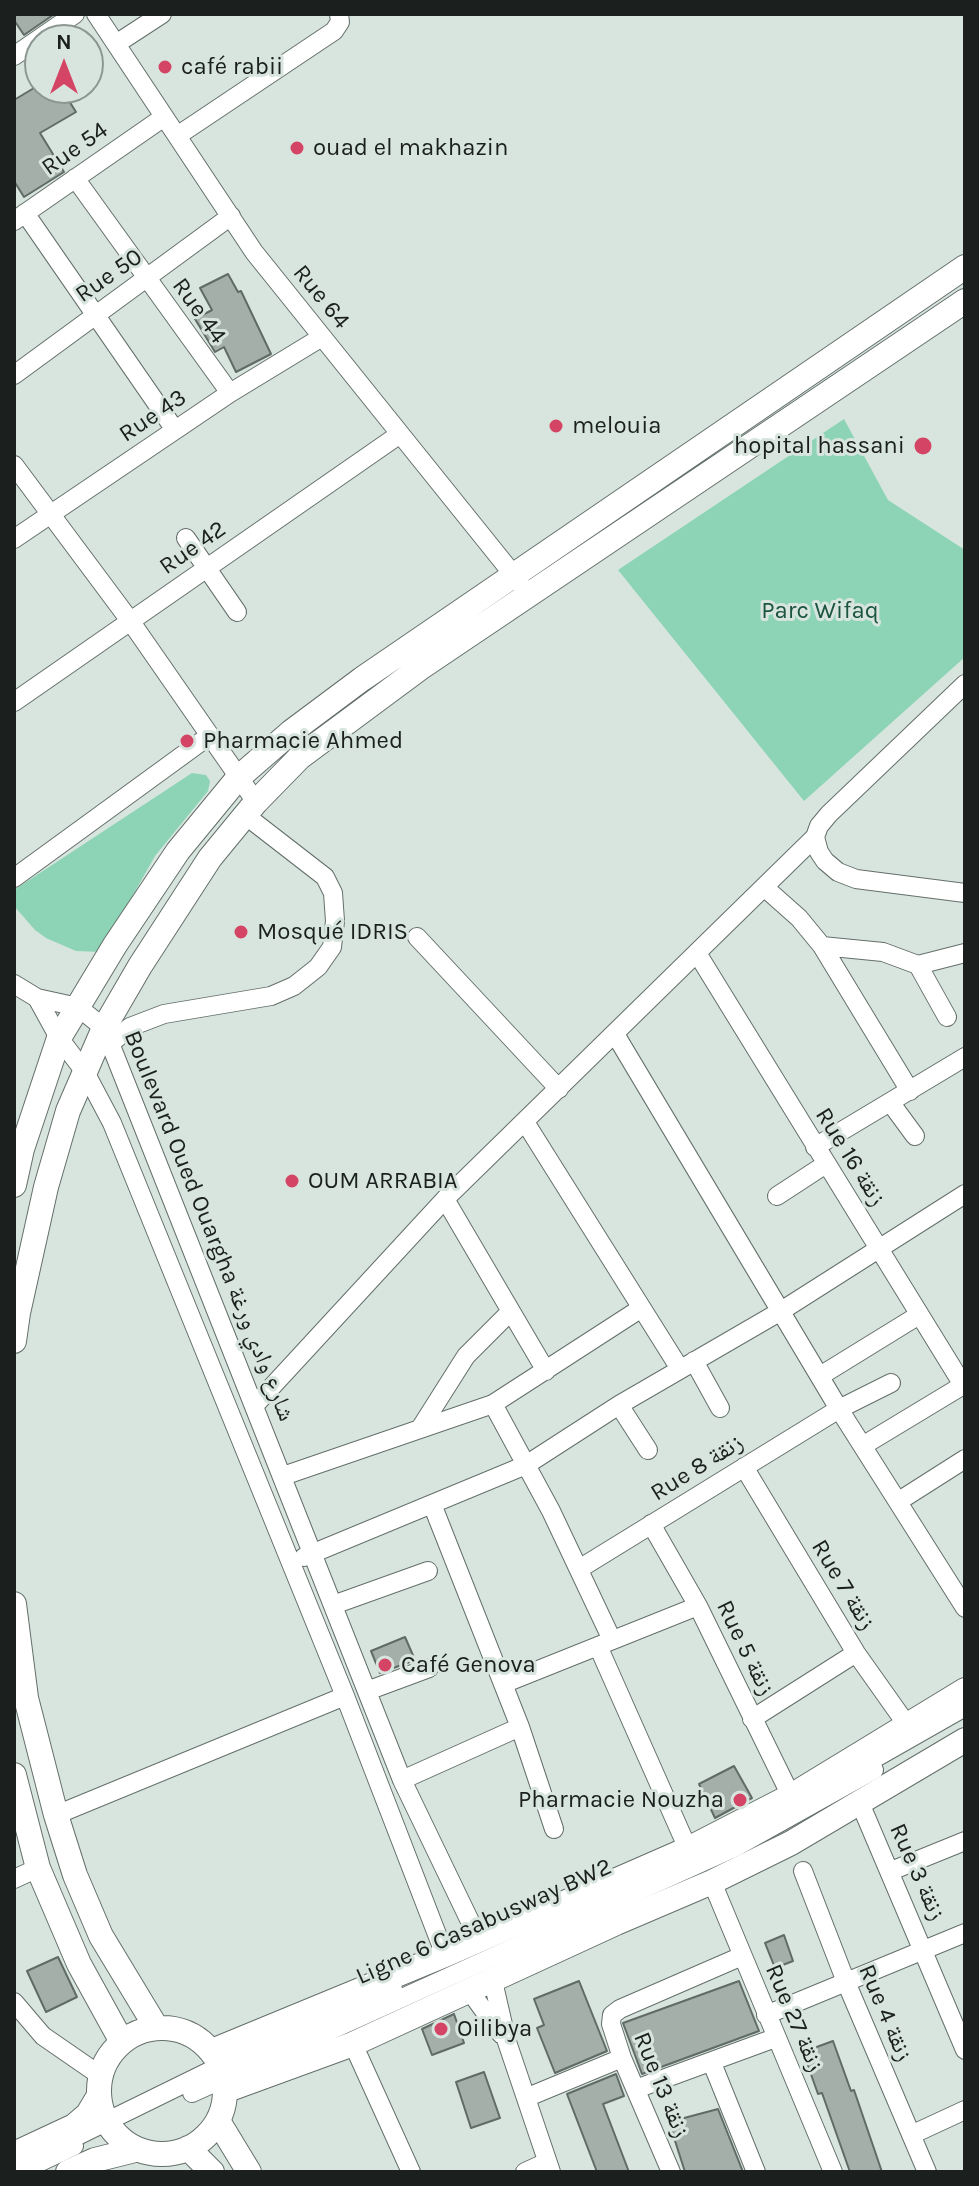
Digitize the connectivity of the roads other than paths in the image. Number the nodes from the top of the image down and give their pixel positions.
1 (75, 14) edge
2 (96, 14) edge
3 (162, 14) edge
4 (339, 14) edge
5 (116, 44) junction
6 (14, 56) edge
7 (164, 117) junction
8 (177, 136) junction
9 (75, 178) junction
10 (231, 216) junction
11 (20, 217) edge
12 (965, 267) edge
13 (146, 279) junction
14 (942, 283) junction
15 (963, 305) edge
16 (94, 315) junction
17 (322, 337) junction
18 (841, 351) junction
19 (14, 375) edge
20 (857, 375) junction
21 (230, 393) junction
22 (175, 430) junction
23 (400, 434) junction
24 (14, 465) edge
25 (50, 515) junction
26 (186, 538) dead end
27 (14, 539) edge
28 (206, 568) junction
29 (513, 575) junction
30 (529, 595) junction
31 (237, 612) dead end
32 (131, 622) junction
33 (965, 684) edge
34 (14, 702) edge
35 (209, 736) junction
36 (238, 778) junction
37 (250, 809) junction
38 (815, 837) junction
39 (14, 878) edge
40 (764, 887) junction
41 (965, 893) edge
42 (417, 937) dead end
43 (822, 946) junction
44 (697, 953) junction
45 (965, 953) edge
46 (918, 965) junction
47 (14, 984) edge
48 (37, 998) junction
49 (78, 1007) junction
50 (947, 1017) dead end
51 (615, 1034) junction
52 (107, 1036) junction
53 (59, 1038) junction
54 (965, 1057) edge
55 (85, 1072) junction
56 (559, 1089) junction
57 (910, 1091) junction
58 (890, 1102) junction
59 (525, 1122) junction
60 (915, 1136) dead end
61 (815, 1147) junction
62 (826, 1164) junction
63 (14, 1185) edge
64 (965, 1194) edge
65 (777, 1196) dead end
66 (445, 1199) junction
67 (879, 1248) junction
68 (640, 1309) junction
69 (781, 1311) junction
70 (510, 1312) junction
71 (919, 1315) junction
72 (14, 1341) edge
73 (687, 1365) junction
74 (546, 1371) junction
75 (820, 1376) junction
76 (891, 1383) dead end
77 (964, 1385) edge
78 (493, 1404) junction
79 (255, 1405) junction
80 (619, 1405) junction
81 (720, 1408) dead end
82 (839, 1409) junction
83 (421, 1427) junction
84 (864, 1445) junction
85 (648, 1450) dead end
86 (965, 1459) edge
87 (526, 1465) junction
88 (744, 1467) junction
89 (283, 1476) junction
90 (899, 1501) junction
91 (432, 1504) junction
92 (651, 1524) junction
93 (314, 1553) junction
94 (290, 1563) junction
95 (579, 1569) junction
96 (428, 1571) dead end
97 (14, 1604) edge
98 (333, 1605) junction
99 (698, 1606) junction
100 (965, 1608) edge
101 (605, 1643) junction
102 (856, 1653) junction
103 (429, 1668) dead end
104 (503, 1684) junction
105 (965, 1690) edge
106 (367, 1691) junction
107 (345, 1696) junction
108 (965, 1707) edge
109 (965, 1717) edge
110 (752, 1719) junction
111 (907, 1725) junction
112 (520, 1727) junction
113 (965, 1740) edge
114 (14, 1775) edge
115 (402, 1780) junction
116 (791, 1796) junction
117 (860, 1803) junction
118 (56, 1815) junction
119 (554, 1829) dead end
120 (965, 1841) edge
121 (688, 1849) junction
122 (38, 1868) junction
123 (803, 1871) dead end
124 (891, 1871) junction
125 (14, 1879) edge
126 (712, 1882) junction
127 (965, 1933) edge
128 (479, 1940) junction
129 (924, 1950) junction
130 (445, 1955) junction
131 (742, 1956) junction
132 (493, 1981) junction
133 (846, 1982) junction
134 (469, 1990) junction
135 (14, 2002) edge
136 (766, 2015) junction
137 (156, 2027) junction
138 (775, 2038) junction
139 (122, 2042) junction
140 (507, 2042) junction
141 (353, 2044) junction
142 (965, 2050) edge
143 (622, 2058) junction
144 (712, 2063) junction
145 (221, 2071) junction
146 (99, 2087) junction
147 (636, 2089) junction
148 (528, 2097) junction
149 (965, 2110) edge
150 (218, 2121) junction
151 (108, 2127) junction
152 (911, 2135) junction
153 (188, 2148) junction
154 (135, 2150) junction
155 (14, 2154) edge
156 (14, 2166) edge
157 (549, 2167) edge
158 (830, 2171) edge
159 (19, 2172) edge
160 (68, 2172) edge
161 (212, 2172) edge
162 (249, 2172) edge
163 (411, 2172) edge
164 (525, 2172) edge
165 (671, 2172) edge
166 (756, 2172) edge
167 (927, 2172) edge

1 - 6 street
2 - 5 street, Rue 64
3 - 5 street
4 - 8 street
5 - 7 street, Rue 64
7 - 8 street, Rue 64
7 - 9 street, Rue 54
8 - 10 street, Rue 64
9 - 11 street, Rue 54
9 - 13 street, Rue 44
10 - 13 street, Rue 50
10 - 17 street, Rue 64
11 - 16 street
12 - 14 main road
13 - 16 street, Rue 50
13 - 21 street, Rue 44
14 - 15 main road
14 - 18 main road
15 - 20 main road
16 - 19 street, Rue 50
16 - 22 street
17 - 21 street, Rue 43
17 - 23 street, Rue 64
18 - 20 main road
18 - 29 main road
20 - 30 main road
21 - 22 street, Rue 43
22 - 25 street, Rue 43
23 - 28 street, Rue 42
23 - 29 street, Rue 64
24 - 25 street
25 - 27 street, Rue 43
25 - 32 street
26 - 28 street
28 - 31 street
28 - 32 street, Rue 42
29 - 30 street, Rue 64
29 - 36 main road
30 - 37 main road
32 - 34 street, Rue 42
32 - 35 street
33 - 38 street
35 - 36 street
35 - 39 street
36 - 37 street
36 - 49 main road
37 - 52 main road
37 - 52 street
38 - 40 street
38 - 41 street
40 - 43 street
40 - 44 street
42 - 56 street
43 - 46 street
43 - 57 street
44 - 51 street
44 - 61 street, Rue 16 زنقة
45 - 46 street
46 - 50 street
47 - 48 street
48 - 49 street, Boulevard Oued Ouargha شارع وادي ورغة
48 - 53 street
49 - 52 street, Boulevard Oued Ouargha شارع وادي ورغة
49 - 53 main road
51 - 56 street
51 - 69 street
52 - 55 main road
52 - 79 street, Boulevard Oued Ouargha شارع وادي ورغة
53 - 55 street
53 - 63 main road
54 - 57 street
55 - 72 main road
55 - 94 street
56 - 59 street
57 - 58 street
58 - 60 street
58 - 61 street
59 - 66 street
59 - 68 street
61 - 62 street, Rue 16 زنقة
62 - 65 street
62 - 67 street, Rue 16 زنقة
64 - 67 street
66 - 70 street
66 - 79 street
67 - 69 street
67 - 71 street, Rue 16 زنقة
68 - 73 street
68 - 74 street
69 - 73 street
69 - 75 street
70 - 74 street
70 - 83 street
71 - 75 street
71 - 77 street, Rue 16 زنقة
73 - 80 street
73 - 81 street
74 - 78 street
75 - 82 street
76 - 82 street, Rue 8 زنقة
77 - 84 street
78 - 83 street
78 - 87 street
79 - 89 street, Boulevard Oued Ouargha شارع وادي ورغة
80 - 85 street
80 - 87 street
82 - 84 street
82 - 88 street, Rue 8 زنقة
83 - 89 street
84 - 90 street
86 - 90 street
87 - 91 street
87 - 95 street
88 - 92 street, Rue 8 زنقة
88 - 102 street, Rue 7 زنقة
89 - 93 street, Boulevard Oued Ouargha شارع وادي ورغة
90 - 100 street
91 - 93 street
91 - 104 street
92 - 95 street, Rue 8 زنقة
92 - 99 street, Rue 5 زنقة
93 - 94 street
93 - 98 street, Boulevard Oued Ouargha شارع وادي ورغة
94 - 107 street
95 - 101 street
96 - 98 street
97 - 118 main road
98 - 106 street, Boulevard Oued Ouargha شارع وادي ورغة
99 - 101 street
99 - 110 street, Rue 5 زنقة
101 - 104 street
101 - 121 street
102 - 110 street
102 - 111 street, Rue 7 زنقة
103 - 106 street
104 - 112 street
105 - 111 main road
106 - 115 street, Boulevard Oued Ouargha شارع وادي ورغة
107 - 118 street
107 - 130 street
108 - 145 street, Ligne 6 Casabusway BW2
109 - 145 street, Ligne 6 Casabusway BW2
110 - 116 street, Rue 5 زنقة
111 - 116 main road
112 - 115 street
112 - 119 street
113 - 117 main road
114 - 122 main road
115 - 128 street, Boulevard Oued Ouargha شارع وادي ورغة
116 - 121 main road
117 - 124 street, Rue 3 زنقة
117 - 126 main road
118 - 137 main road
120 - 124 street
121 - 128 main road
122 - 125 street
122 - 139 main road
123 - 133 street, Rue 4 زنقة
124 - 129 street, Rue 3 زنقة
126 - 131 street, Rue 27 زنقة
126 - 132 main road
127 - 129 street
128 - 130 main road
129 - 133 street
129 - 142 street, Rue 3 زنقة
130 - 145 main road
131 - 136 street, Rue 27 زنقة
131 - 143 street, Rue 13 زنقة
132 - 134 main road
132 - 140 street
133 - 136 street
133 - 152 street, Rue 4 زنقة
134 - 140 street
134 - 141 main road
135 - 146 street
136 - 138 street, Rue 27 زنقة
137 - 139 main road
137 - 145 main road
138 - 144 street
138 - 158 street, Rue 27 زنقة
139 - 146 main road
140 - 148 street
141 - 145 main road
141 - 163 street
143 - 147 street, Rue 13 زنقة
143 - 148 street
144 - 147 street
144 - 166 street
145 - 150 main road
145 - 151 street, Ligne 6 Casabusway BW2
146 - 151 main road
146 - 155 main road
147 - 165 street, Rue 13 زنقة
148 - 157 street
149 - 152 street
150 - 153 main road
150 - 162 main road
151 - 154 main road
151 - 156 street, Ligne 6 Casabusway BW2
151 - 159 street, Ligne 6 Casabusway BW2
152 - 167 street, Rue 4 زنقة
153 - 154 main road
153 - 161 main road
154 - 160 main road
157 - 164 street

